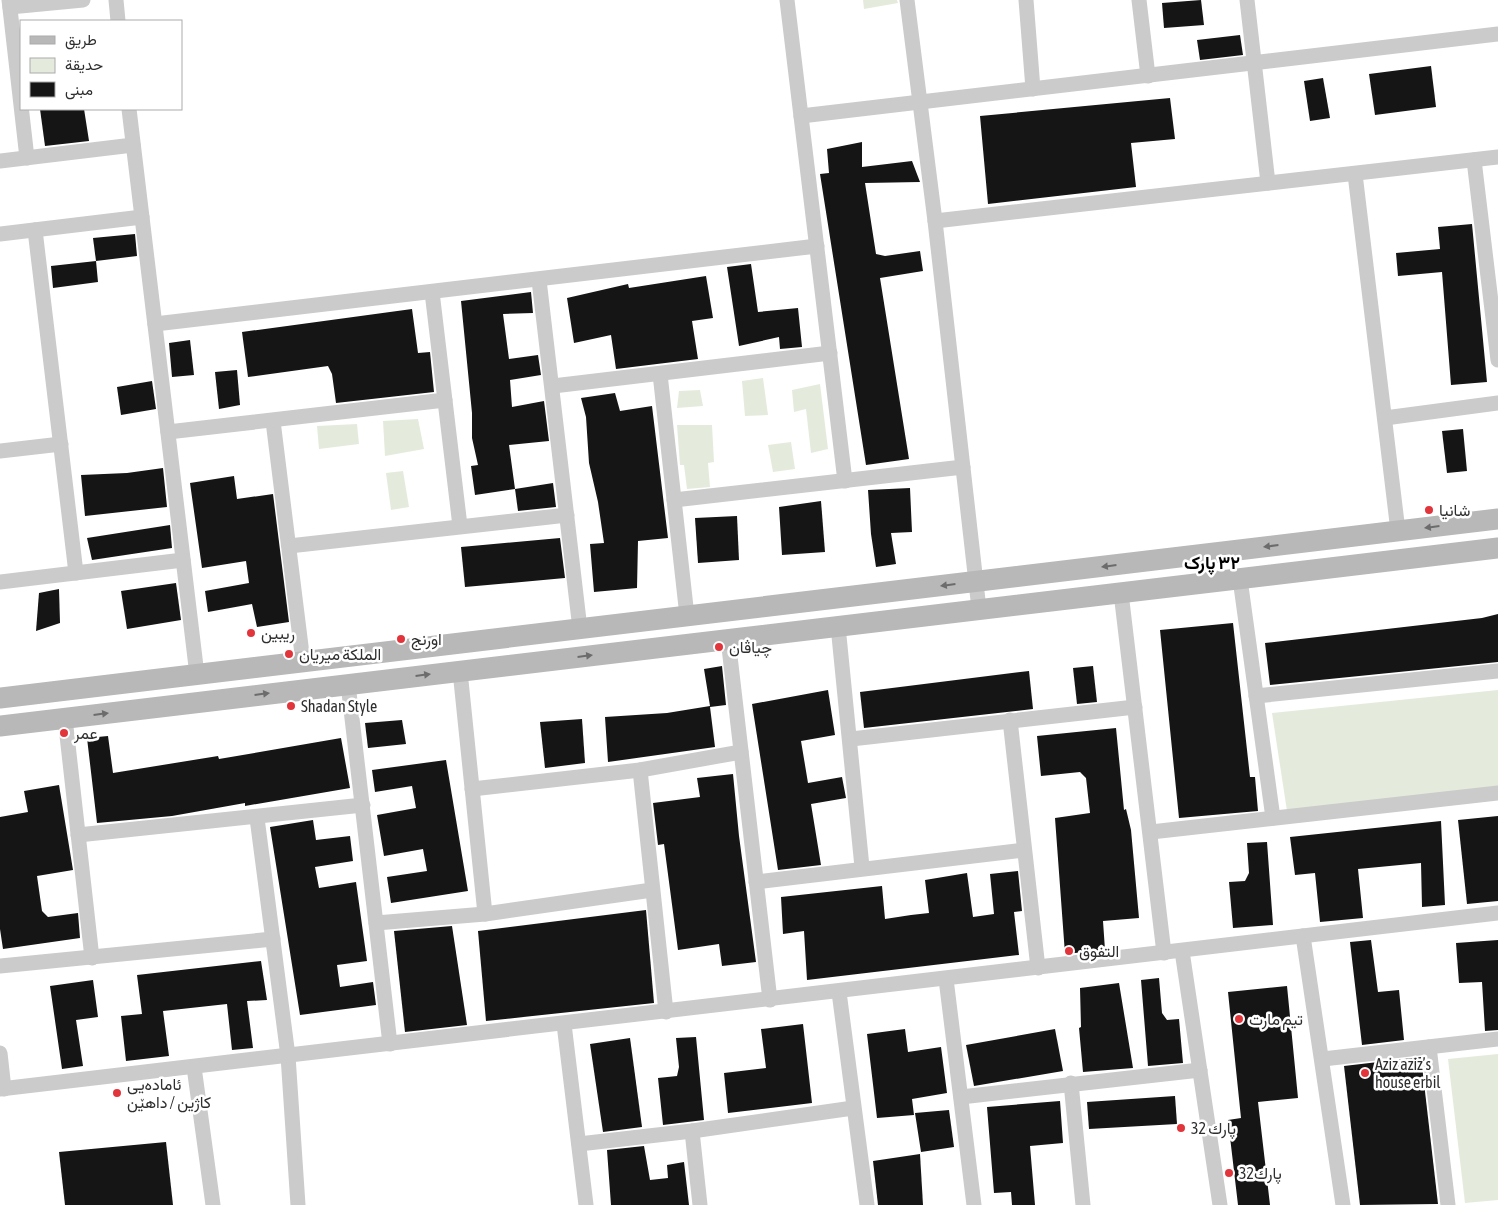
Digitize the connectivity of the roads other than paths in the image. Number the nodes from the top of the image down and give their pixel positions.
1 (83, 0) edge
2 (116, 0) edge
3 (787, 0) edge
4 (907, 0) edge
5 (1026, 0) edge
6 (1139, 0) edge
7 (1247, 0) edge
8 (9, 4) edge
9 (118, 20) edge
10 (1498, 34) edge
11 (6, 46) edge
12 (1254, 63) junction
13 (1148, 76) junction
14 (1033, 89) junction
15 (919, 103) junction
16 (129, 110) edge
17 (801, 116) junction
18 (133, 145) junction
19 (1498, 157) edge
20 (28, 158) junction
21 (1474, 160) junction
22 (0, 161) edge
23 (1355, 174) junction
24 (1268, 183) junction
25 (142, 217) junction
26 (935, 221) junction
27 (35, 230) junction
28 (0, 234) edge
29 (817, 246) junction
30 (1493, 273) edge
31 (540, 280) junction
32 (432, 292) junction
33 (155, 324) junction
34 (830, 353) junction
35 (1498, 360) edge
36 (660, 374) junction
37 (553, 386) junction
38 (445, 400) junction
39 (1498, 403) edge
40 (1384, 418) junction
41 (273, 421) junction
42 (168, 432) junction
43 (61, 444) junction
44 (0, 451) edge
45 (963, 467) junction
46 (845, 480) junction
47 (674, 500) junction
48 (567, 514) junction
49 (1498, 519) edge
50 (460, 526) junction
51 (1398, 531) junction
52 (289, 546) junction
53 (1498, 548) edge
54 (183, 560) junction
55 (76, 573) junction
56 (1240, 578) junction
57 (976, 581) junction
58 (0, 582) edge
59 (1120, 593) junction
60 (979, 609) junction
61 (687, 616) junction
62 (838, 626) junction
63 (580, 629) junction
64 (728, 639) junction
65 (394, 651) junction
66 (303, 662) junction
67 (460, 671) junction
68 (1498, 671) edge
69 (197, 675) junction
70 (398, 678) junction
71 (348, 684) junction
72 (1256, 696) junction
73 (0, 698) edge
74 (1135, 707) junction
75 (65, 718) junction
76 (1010, 720) junction
77 (0, 726) edge
78 (851, 740) junction
79 (741, 752) junction
80 (640, 770) junction
81 (472, 789) junction
82 (1498, 793) edge
83 (363, 805) junction
84 (257, 818) junction
85 (1273, 818) junction
86 (1151, 832) junction
87 (78, 835) junction
88 (1024, 850) junction
89 (862, 867) junction
90 (756, 882) junction
91 (652, 890) junction
92 (1498, 913) edge
93 (484, 914) junction
94 (376, 923) junction
95 (1303, 936) junction
96 (273, 939) junction
97 (1182, 951) junction
98 (1164, 953) junction
99 (92, 958) junction
100 (0, 966) edge
101 (1038, 968) junction
102 (946, 979) junction
103 (839, 992) junction
104 (770, 1000) junction
105 (666, 1012) junction
106 (564, 1024) junction
107 (1498, 1039) edge
108 (390, 1044) junction
109 (1429, 1047) junction
110 (0, 1053) edge
111 (288, 1056) junction
112 (1323, 1059) junction
113 (194, 1067) junction
114 (1200, 1070) junction
115 (1071, 1083) junction
116 (2, 1089) edge
117 (961, 1097) junction
118 (853, 1108) junction
119 (692, 1131) junction
120 (580, 1144) junction
121 (213, 1205) edge
122 (298, 1205) edge
123 (586, 1205) edge
124 (700, 1205) edge
125 (867, 1205) edge
126 (974, 1205) edge
127 (1083, 1205) edge
128 (1220, 1205) edge
129 (1344, 1205) edge
130 (1448, 1205) edge

1 - 8 street
2 - 9 street
3 - 17 street
4 - 15 street
5 - 14 street
6 - 13 street
7 - 12 street
8 - 11 street
10 - 12 street
11 - 20 street
12 - 13 street
12 - 24 street
13 - 14 street
14 - 15 street
15 - 17 street
15 - 26 street
16 - 18 street
17 - 29 street
18 - 20 street
18 - 25 street
19 - 21 street
20 - 22 street
21 - 23 street
21 - 30 street
23 - 24 street
23 - 40 street
24 - 26 street
25 - 27 street
25 - 33 street
26 - 45 street
27 - 28 street
27 - 43 street
29 - 31 street
29 - 34 street
30 - 35 street
31 - 32 street
31 - 37 street
32 - 33 street
32 - 38 street
33 - 42 street
34 - 36 street
34 - 46 street
36 - 37 street
36 - 47 street
37 - 48 street
38 - 41 street
38 - 50 street
39 - 40 street
40 - 51 street
41 - 42 street
41 - 52 street
42 - 54 street
43 - 44 street
43 - 55 street
45 - 46 street
45 - 57 street
46 - 47 street
47 - 61 street
48 - 50 street
48 - 63 street
49 -> 51 street
50 - 52 street
51 -> 57 street
52 - 66 street
53 - 56 street
54 - 55 street
54 - 69 street
55 - 58 street
56 - 59 street
56 - 72 street
57 - 60 street
57 -> 61 street
59 - 60 street
59 - 74 street
60 - 62 street
61 - 63 street
62 - 64 street
62 - 78 street
63 - 65 street
67 -> 64 street
64 - 79 street
65 - 66 street
65 - 70 street
66 - 69 street
70 -> 67 street
67 - 81 street
68 - 72 street
69 - 73 street
70 - 71 street
75 -> 71 street
71 - 83 street
72 - 85 street
74 - 76 street
74 - 86 street
75 - 77 street
75 - 87 street
76 - 78 street
76 - 88 street
78 - 89 street
79 - 80 street
79 - 90 street
80 - 81 street
80 - 91 street
81 - 93 street
82 - 85 street
83 - 84 street
83 - 94 street
84 - 87 street
84 - 96 street
85 - 86 street
86 - 98 street
87 - 99 street
88 - 89 street
88 - 101 street
89 - 90 street
90 - 104 street
91 - 93 street
91 - 105 street
92 - 95 street
93 - 94 street
94 - 108 street
95 - 97 street
95 - 112 street
96 - 99 street
96 - 111 street
97 - 98 street
97 - 114 street
98 - 101 street
99 - 100 street
101 - 102 street
102 - 103 street
102 - 117 street
103 - 104 street
103 - 118 street
104 - 105 street
105 - 106 street
106 - 108 street
106 - 120 street
107 - 109 street
108 - 111 street
109 - 112 street
109 - 130 street
110 - 116 street
111 - 113 street
111 - 122 street
112 - 129 street
113 - 116 street
113 - 121 street
114 - 115 street
114 - 128 street
115 - 117 street
115 - 127 street
117 - 126 street
118 - 119 street
118 - 125 street
119 - 120 street
119 - 124 street
120 - 123 street

